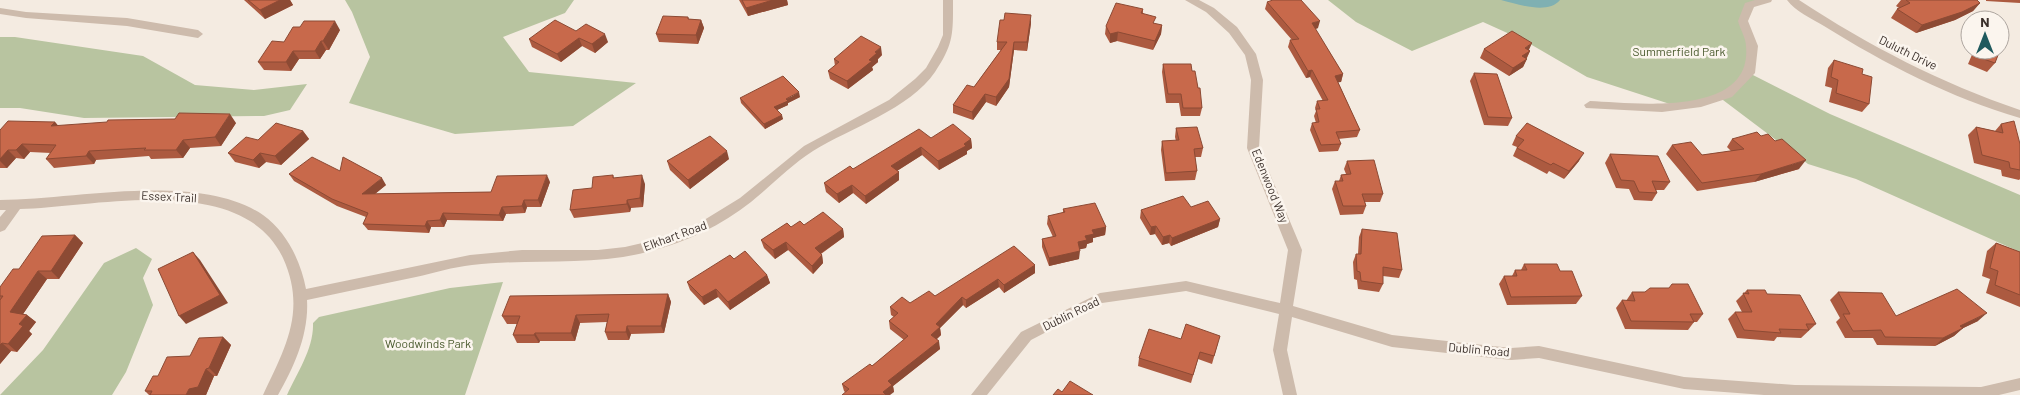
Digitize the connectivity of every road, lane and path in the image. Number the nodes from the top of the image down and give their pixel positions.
1 (948, 0) edge
2 (1190, 0) edge
3 (1766, 0) edge
4 (1792, 0) edge
5 (0, 11) edge
6 (198, 34) dead end
7 (1590, 105) dead end
8 (2020, 114) edge
9 (0, 205) edge
10 (16, 205) junction
11 (0, 227) edge
12 (300, 296) junction
13 (1287, 310) junction
14 (2020, 384) edge
15 (270, 395) edge
16 (978, 395) edge
17 (1290, 395) edge

1 - 12 street, Elkhart Road
2 - 13 street, Edenwood Way
3 - 7 street
4 - 8 street, Duluth Drive
5 - 6 street
9 - 10 street, Essex Trail
10 - 11 street
10 - 12 street, Essex Trail
12 - 15 street, Essex Trail
13 - 14 street, Dublin Road
13 - 16 street, Dublin Road
13 - 17 street, Edenwood Way

